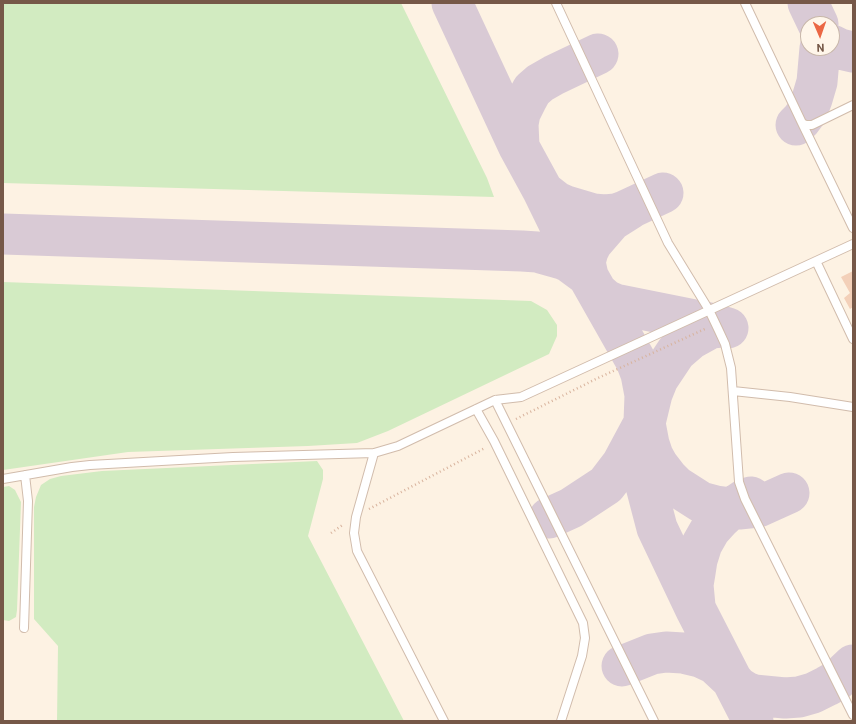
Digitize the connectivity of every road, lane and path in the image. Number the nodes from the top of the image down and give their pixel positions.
1 (556, 3) edge
2 (744, 3) edge
3 (853, 105) edge
4 (802, 123) junction
5 (853, 228) edge
6 (853, 244) edge
7 (816, 261) junction
8 (709, 310) junction
9 (715, 324) junction
10 (853, 339) edge
11 (733, 390) junction
12 (495, 400) junction
13 (853, 407) edge
14 (476, 409) junction
15 (508, 427) junction
16 (494, 441) junction
17 (374, 453) junction
18 (25, 475) junction
19 (3, 479) edge
20 (356, 517) junction
21 (331, 533) dead end
22 (24, 628) dead end
23 (853, 715) edge
24 (444, 721) edge
25 (561, 721) edge
26 (654, 721) edge

1 - 8 lane
2 - 4 lane
3 - 4 lane
4 - 5 lane
6 - 7 lane
7 - 8 lane
7 - 10 lane
8 - 9 lane
8 - 12 lane
9 - 11 lane
9 - 15 path
11 - 13 lane
11 - 23 lane
12 - 14 lane
12 - 15 lane
14 - 16 lane
14 - 17 lane
15 - 26 lane
16 - 20 path
16 - 25 lane
17 - 18 lane
17 - 20 lane
18 - 19 lane
18 - 22 lane
20 - 21 path
20 - 24 lane

